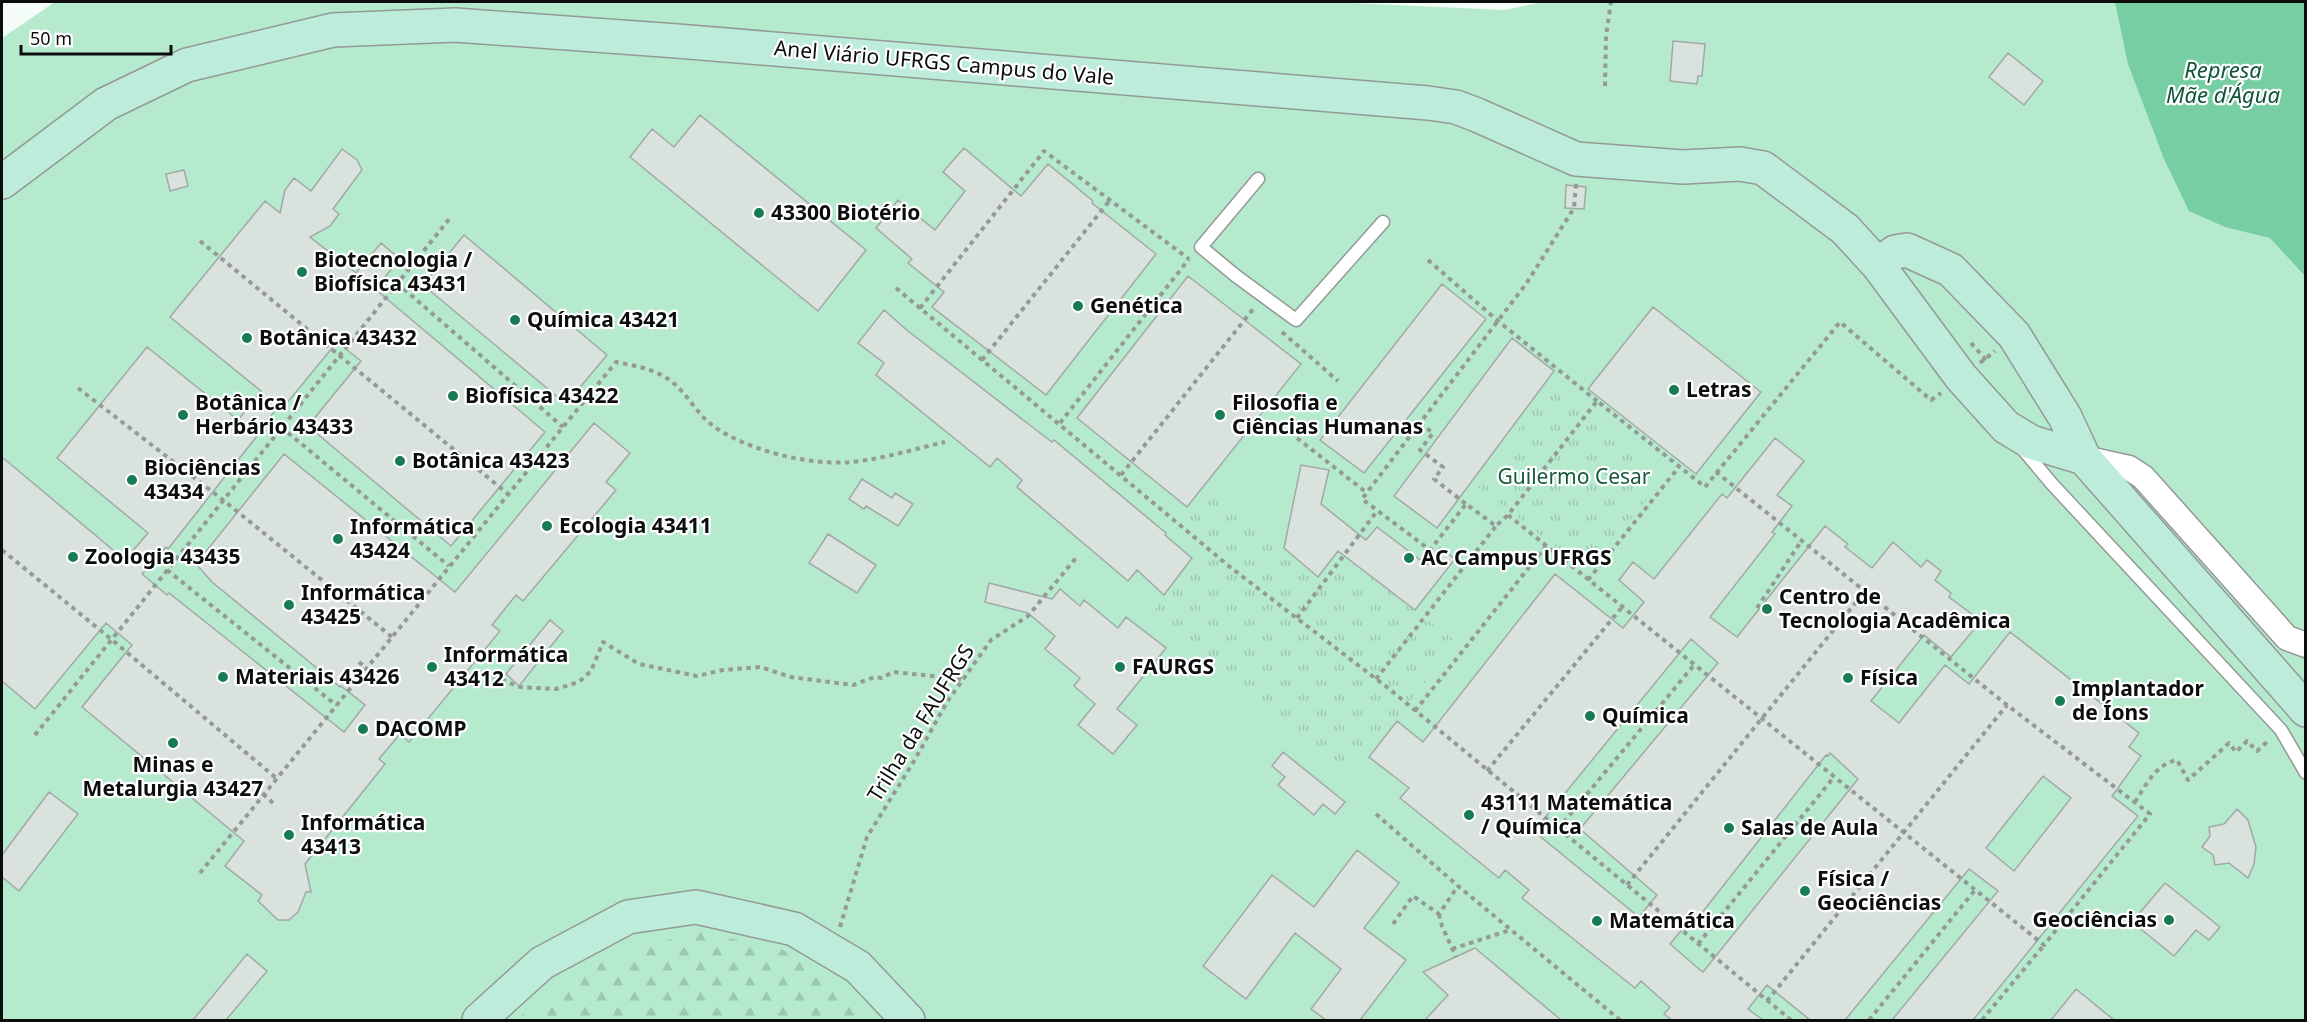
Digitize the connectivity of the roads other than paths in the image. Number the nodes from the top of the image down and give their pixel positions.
1 (1258, 179) dead end
2 (2, 182) edge
3 (1383, 222) dead end
4 (1878, 266) junction
5 (2006, 427) junction
6 (2084, 458) junction
7 (2306, 645) edge
8 (2293, 720) edge
9 (2306, 773) edge
10 (479, 1020) edge
11 (908, 1020) edge

1 - 3 lane
2 - 4 street, Anel Viário UFRGS Campus do Vale
4 - 5 street, Anel Viário UFRGS Campus do Vale
4 - 6 street
5 - 6 street, Anel Viário UFRGS Campus do Vale
5 - 8 lane
6 - 7 street
6 - 8 street
8 - 9 lane
10 - 11 street

